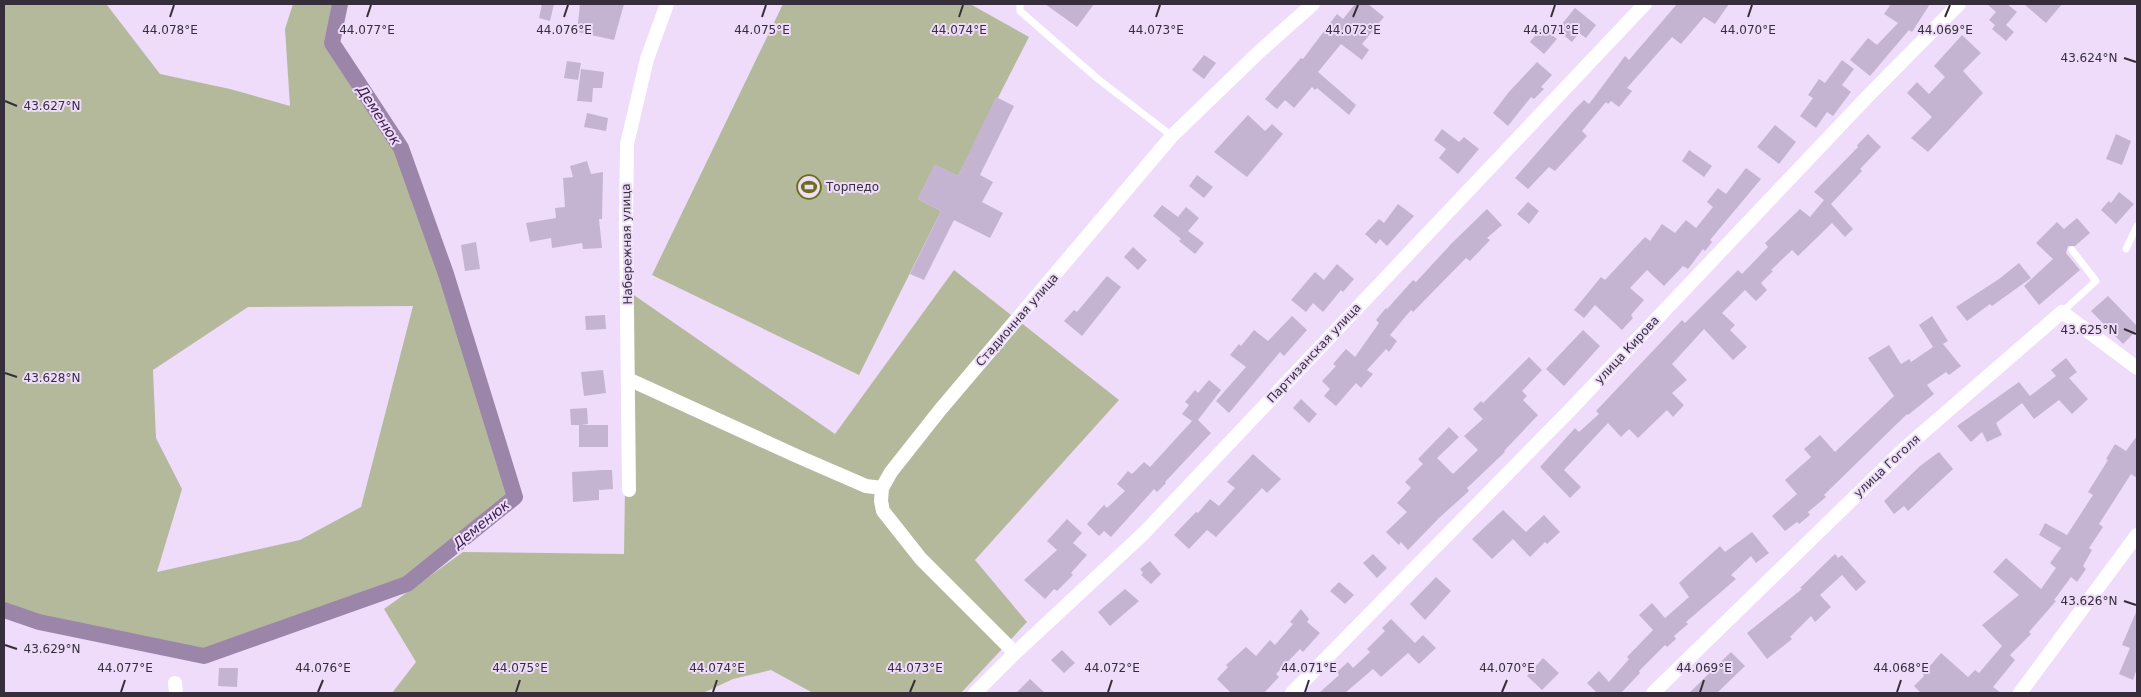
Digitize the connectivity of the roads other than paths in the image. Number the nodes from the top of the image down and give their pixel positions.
1 (667, 4) edge
2 (1020, 4) edge
3 (1313, 4) edge
4 (1645, 4) edge
5 (1959, 4) edge
6 (1172, 136) junction
7 (2137, 226) edge
8 (2126, 249) dead end
9 (2072, 250) dead end
10 (2062, 312) junction
11 (2137, 368) edge
12 (628, 379) junction
13 (882, 488) junction
14 (629, 490) dead end
15 (2137, 535) edge
16 (1015, 653) junction
17 (975, 693) edge
18 (1292, 693) edge
19 (1653, 693) edge
20 (2020, 693) edge

1 - 12 street, Набережная улица
2 - 6 lane
3 - 6 street, Стадионная улица
4 - 16 street, Партизанская улица
5 - 18 street, улица Кирова
6 - 13 street, Стадионная улица
7 - 8 lane
9 - 10 lane
10 - 11 street
10 - 19 street, улица Гоголя
12 - 13 street
12 - 14 street, Набережная улица
13 - 16 street
15 - 20 street
16 - 17 street, Партизанская улица

